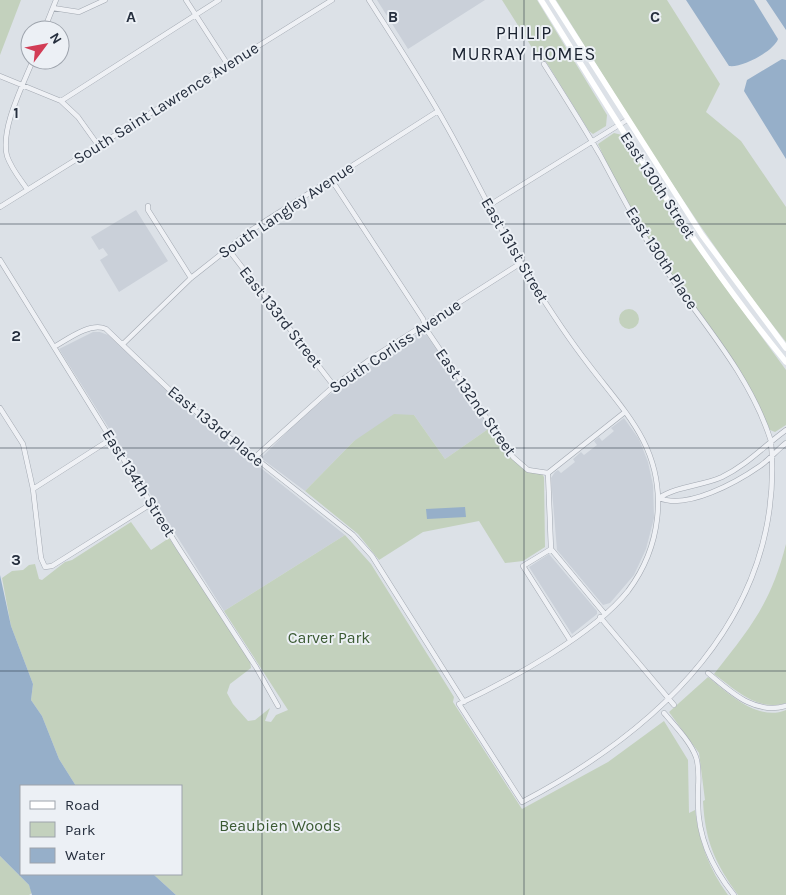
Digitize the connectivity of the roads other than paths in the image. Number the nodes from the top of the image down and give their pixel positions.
1 (56, 0) edge
2 (105, 0) edge
3 (186, 0) edge
4 (219, 0) edge
5 (332, 0) edge
6 (369, 0) edge
7 (541, 0) edge
8 (552, 0) edge
9 (53, 8) junction
10 (196, 15) junction
11 (48, 20) edge
12 (544, 64) dead end
13 (228, 65) junction
14 (29, 70) edge
15 (0, 76) edge
16 (23, 86) junction
17 (61, 101) junction
18 (438, 111) junction
19 (627, 120) junction
20 (619, 125) junction
21 (592, 142) junction
22 (98, 145) junction
23 (331, 179) junction
24 (26, 189) junction
25 (0, 206) edge
26 (148, 206) dead end
27 (488, 206) junction
28 (228, 249) junction
29 (0, 260) edge
30 (521, 264) junction
31 (192, 278) junction
32 (424, 325) junction
33 (123, 344) junction
34 (54, 347) junction
35 (786, 348) edge
36 (786, 362) edge
37 (334, 386) junction
38 (0, 408) edge
39 (625, 412) junction
40 (786, 430) edge
41 (111, 439) junction
42 (772, 442) junction
43 (786, 443) edge
44 (774, 453) junction
45 (254, 458) junction
46 (778, 468) dead end
47 (548, 473) junction
48 (33, 489) junction
49 (659, 498) junction
50 (151, 504) junction
51 (551, 549) junction
52 (602, 615) junction
53 (570, 640) junction
54 (713, 667) dead end
55 (708, 673) junction
56 (702, 679) dead end
57 (679, 700) dead end
58 (461, 703) junction
59 (674, 705) junction
60 (278, 706) dead end
61 (784, 707) edge
62 (645, 728) dead end
63 (734, 895) edge

1 - 9 street
2 - 9 street
3 - 10 street
4 - 10 street
5 - 13 street, South Saint Lawrence Avenue
6 - 18 street, East 131st Street
7 - 20 main road, East 130th Street
8 - 19 main road, East 130th Street
9 - 11 street
10 - 13 street
10 - 17 street
12 - 21 street, East 130th Place
13 - 22 street, South Saint Lawrence Avenue
14 - 16 street
15 - 16 street
16 - 17 street
16 - 24 street
17 - 22 street
18 - 23 street, South Langley Avenue
18 - 27 street, East 131st Street
19 - 20 street
19 - 35 main road, East 130th Street
20 - 21 street
20 - 36 main road, East 130th Street
21 - 27 street
21 - 42 street, East 130th Place
22 - 24 street, South Saint Lawrence Avenue
23 - 28 street, South Langley Avenue
23 - 32 street, East 132nd Street
24 - 25 street, South Saint Lawrence Avenue
26 - 31 street
27 - 30 street, East 131st Street
28 - 31 street, South Langley Avenue
28 - 37 street, East 133rd Street
29 - 34 street, East 134th Street
30 - 32 street, South Corliss Avenue
30 - 39 street, East 131st Street
31 - 33 street, South Langley Avenue
32 - 37 street, South Corliss Avenue
32 - 47 street, East 132nd Street
33 - 34 street, East 133rd Place
33 - 45 street, East 133rd Place
34 - 41 street, East 134th Street
37 - 45 street, South Corliss Avenue
38 - 48 street
39 - 47 street
39 - 49 street, East 131st Street
40 - 42 street
41 - 48 street
41 - 50 street, East 134th Street
42 - 44 street, East 130th Place
42 - 49 street
43 - 44 street
44 - 46 street, East 130th Place
44 - 49 street
45 - 58 street, East 133rd Place
47 - 51 street
48 - 50 street
49 - 52 street, East 131st Street
50 - 60 street, East 134th Street
51 - 52 street
51 - 53 street
52 - 53 street, East 131st Street
52 - 59 street
53 - 58 street, East 131st Street
54 - 55 street
55 - 56 street
55 - 61 street
57 - 59 street
58 - 62 street
59 - 63 street

